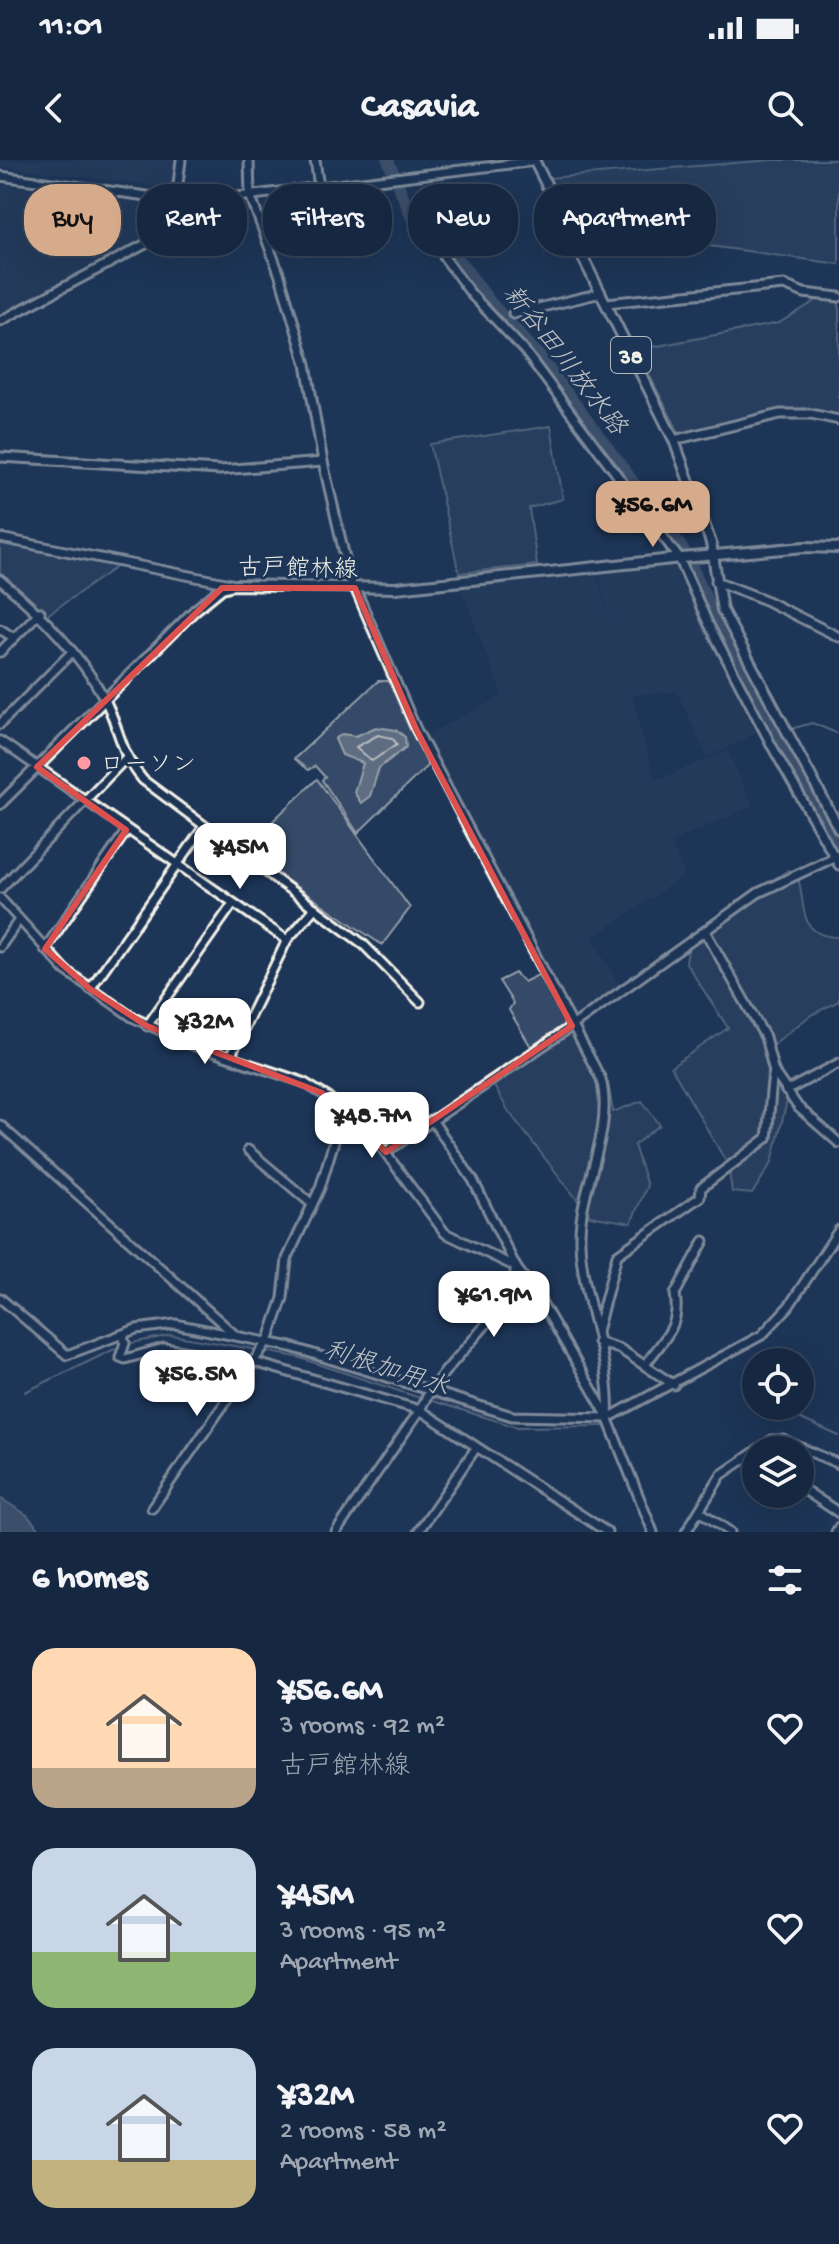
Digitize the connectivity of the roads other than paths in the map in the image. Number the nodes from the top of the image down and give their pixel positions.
1 (181, 160) edge
2 (249, 160) edge
3 (315, 160) edge
4 (534, 161) edge
5 (0, 176) edge
6 (178, 184) edge
7 (319, 184) edge
8 (344, 184) edge
9 (263, 193) edge
10 (137, 195) edge
11 (247, 195) edge
12 (250, 195) junction
13 (137, 249) edge
14 (444, 257) dead end
15 (601, 293) junction
16 (839, 297) edge
17 (606, 303) junction
18 (513, 314) dead end
19 (0, 321) edge
20 (839, 420) edge
21 (674, 440) junction
22 (0, 457) edge
23 (323, 462) junction
24 (0, 538) edge
25 (839, 548) edge
26 (713, 555) junction
27 (680, 558) junction
28 (0, 580) edge
29 (716, 581) junction
30 (233, 585) junction
31 (353, 588) junction
32 (40, 612) junction
33 (0, 629) edge
34 (839, 637) edge
35 (14, 638) junction
36 (0, 652) edge
37 (71, 653) junction
38 (105, 700) junction
39 (0, 724) edge
40 (0, 741) edge
41 (125, 759) junction
42 (37, 767) junction
43 (86, 801) junction
44 (0, 804) edge
45 (203, 828) junction
46 (839, 829) edge
47 (127, 830) junction
48 (837, 858) edge
49 (178, 864) junction
50 (0, 889) edge
51 (0, 898) edge
52 (232, 905) junction
53 (315, 908) junction
54 (19, 920) junction
55 (705, 931) junction
56 (287, 940) junction
57 (0, 947) edge
58 (45, 949) junction
59 (90, 989) junction
60 (420, 1002) dead end
61 (147, 1026) junction
62 (572, 1026) junction
63 (230, 1057) junction
64 (839, 1063) edge
65 (774, 1072) junction
66 (786, 1091) junction
67 (344, 1108) junction
68 (432, 1120) junction
69 (0, 1125) edge
70 (839, 1143) edge
71 (248, 1150) dead end
72 (386, 1152) junction
73 (312, 1204) junction
74 (839, 1230) edge
75 (704, 1241) dead end
76 (516, 1267) junction
77 (0, 1298) edge
78 (596, 1333) junction
79 (123, 1335) junction
80 (235, 1336) junction
81 (598, 1342) junction
82 (266, 1343) junction
83 (254, 1362) junction
84 (645, 1365) junction
85 (674, 1385) junction
86 (424, 1400) junction
87 (608, 1418) junction
88 (476, 1448) junction
89 (839, 1464) edge
90 (814, 1496) edge
91 (152, 1508) dead end
92 (701, 1512) junction
93 (839, 1513) edge
94 (336, 1532) edge
95 (418, 1532) edge
96 (607, 1532) edge
97 (653, 1532) edge
98 (686, 1532) edge
99 (730, 1532) edge

1 - 6 street
2 - 12 street
3 - 7 street
4 - 8 street
4 - 15 main road, 38
5 - 10 street
9 - 12 street
11 - 12 street
12 - 23 street
13 - 19 street
14 - 27 street
15 - 17 main road, 38
15 - 18 street
16 - 17 street
17 - 21 main road, 38
20 - 21 street
21 - 26 main road, 38
22 - 23 street
23 - 31 street
24 - 30 street
25 - 26 main road
26 - 27 main road, 古戸館林線
26 - 29 main road, 38
27 - 31 main road, 古戸館林線
27 - 48 street
28 - 32 street
29 - 34 street
29 - 46 main road, 38
30 - 31 main road, 古戸館林線
30 - 38 main road, 古戸館林線
31 - 62 street
32 - 35 street
32 - 37 street
33 - 35 street
35 - 36 street
37 - 38 street
37 - 39 street
38 - 41 street
38 - 42 main road, 古戸館林線
40 - 42 street
41 - 43 street
41 - 45 street
42 - 43 street
42 - 44 main road, 古戸館林線
43 - 47 street
43 - 50 street
45 - 49 street
45 - 53 street
47 - 49 street
47 - 58 street
48 - 55 street
49 - 52 street
49 - 59 street
51 - 54 street
52 - 56 street
52 - 61 street
53 - 56 street
53 - 60 street
54 - 57 street
54 - 58 street
55 - 62 street
55 - 65 street
56 - 63 street
58 - 59 street
59 - 61 street
61 - 63 street
62 - 68 street
62 - 78 street
63 - 67 street
64 - 66 street
65 - 66 street
65 - 78 street
66 - 70 street
67 - 72 street
67 - 73 street
68 - 72 street
68 - 76 street
69 - 80 street
71 - 73 street
72 - 76 street
73 - 82 street
74 - 85 street
75 - 84 street
76 - 86 street
76 - 87 street
77 - 79 street
78 - 81 street
79 - 80 street
79 - 83 street
80 - 82 street
81 - 84 street
81 - 87 street
82 - 83 street
82 - 86 street
83 - 86 street
83 - 91 street
84 - 85 street
85 - 87 street
86 - 87 street
86 - 88 street
86 - 94 street
87 - 97 street
88 - 95 street
88 - 96 street
89 - 92 street
90 - 93 street
92 - 98 street
92 - 99 street

